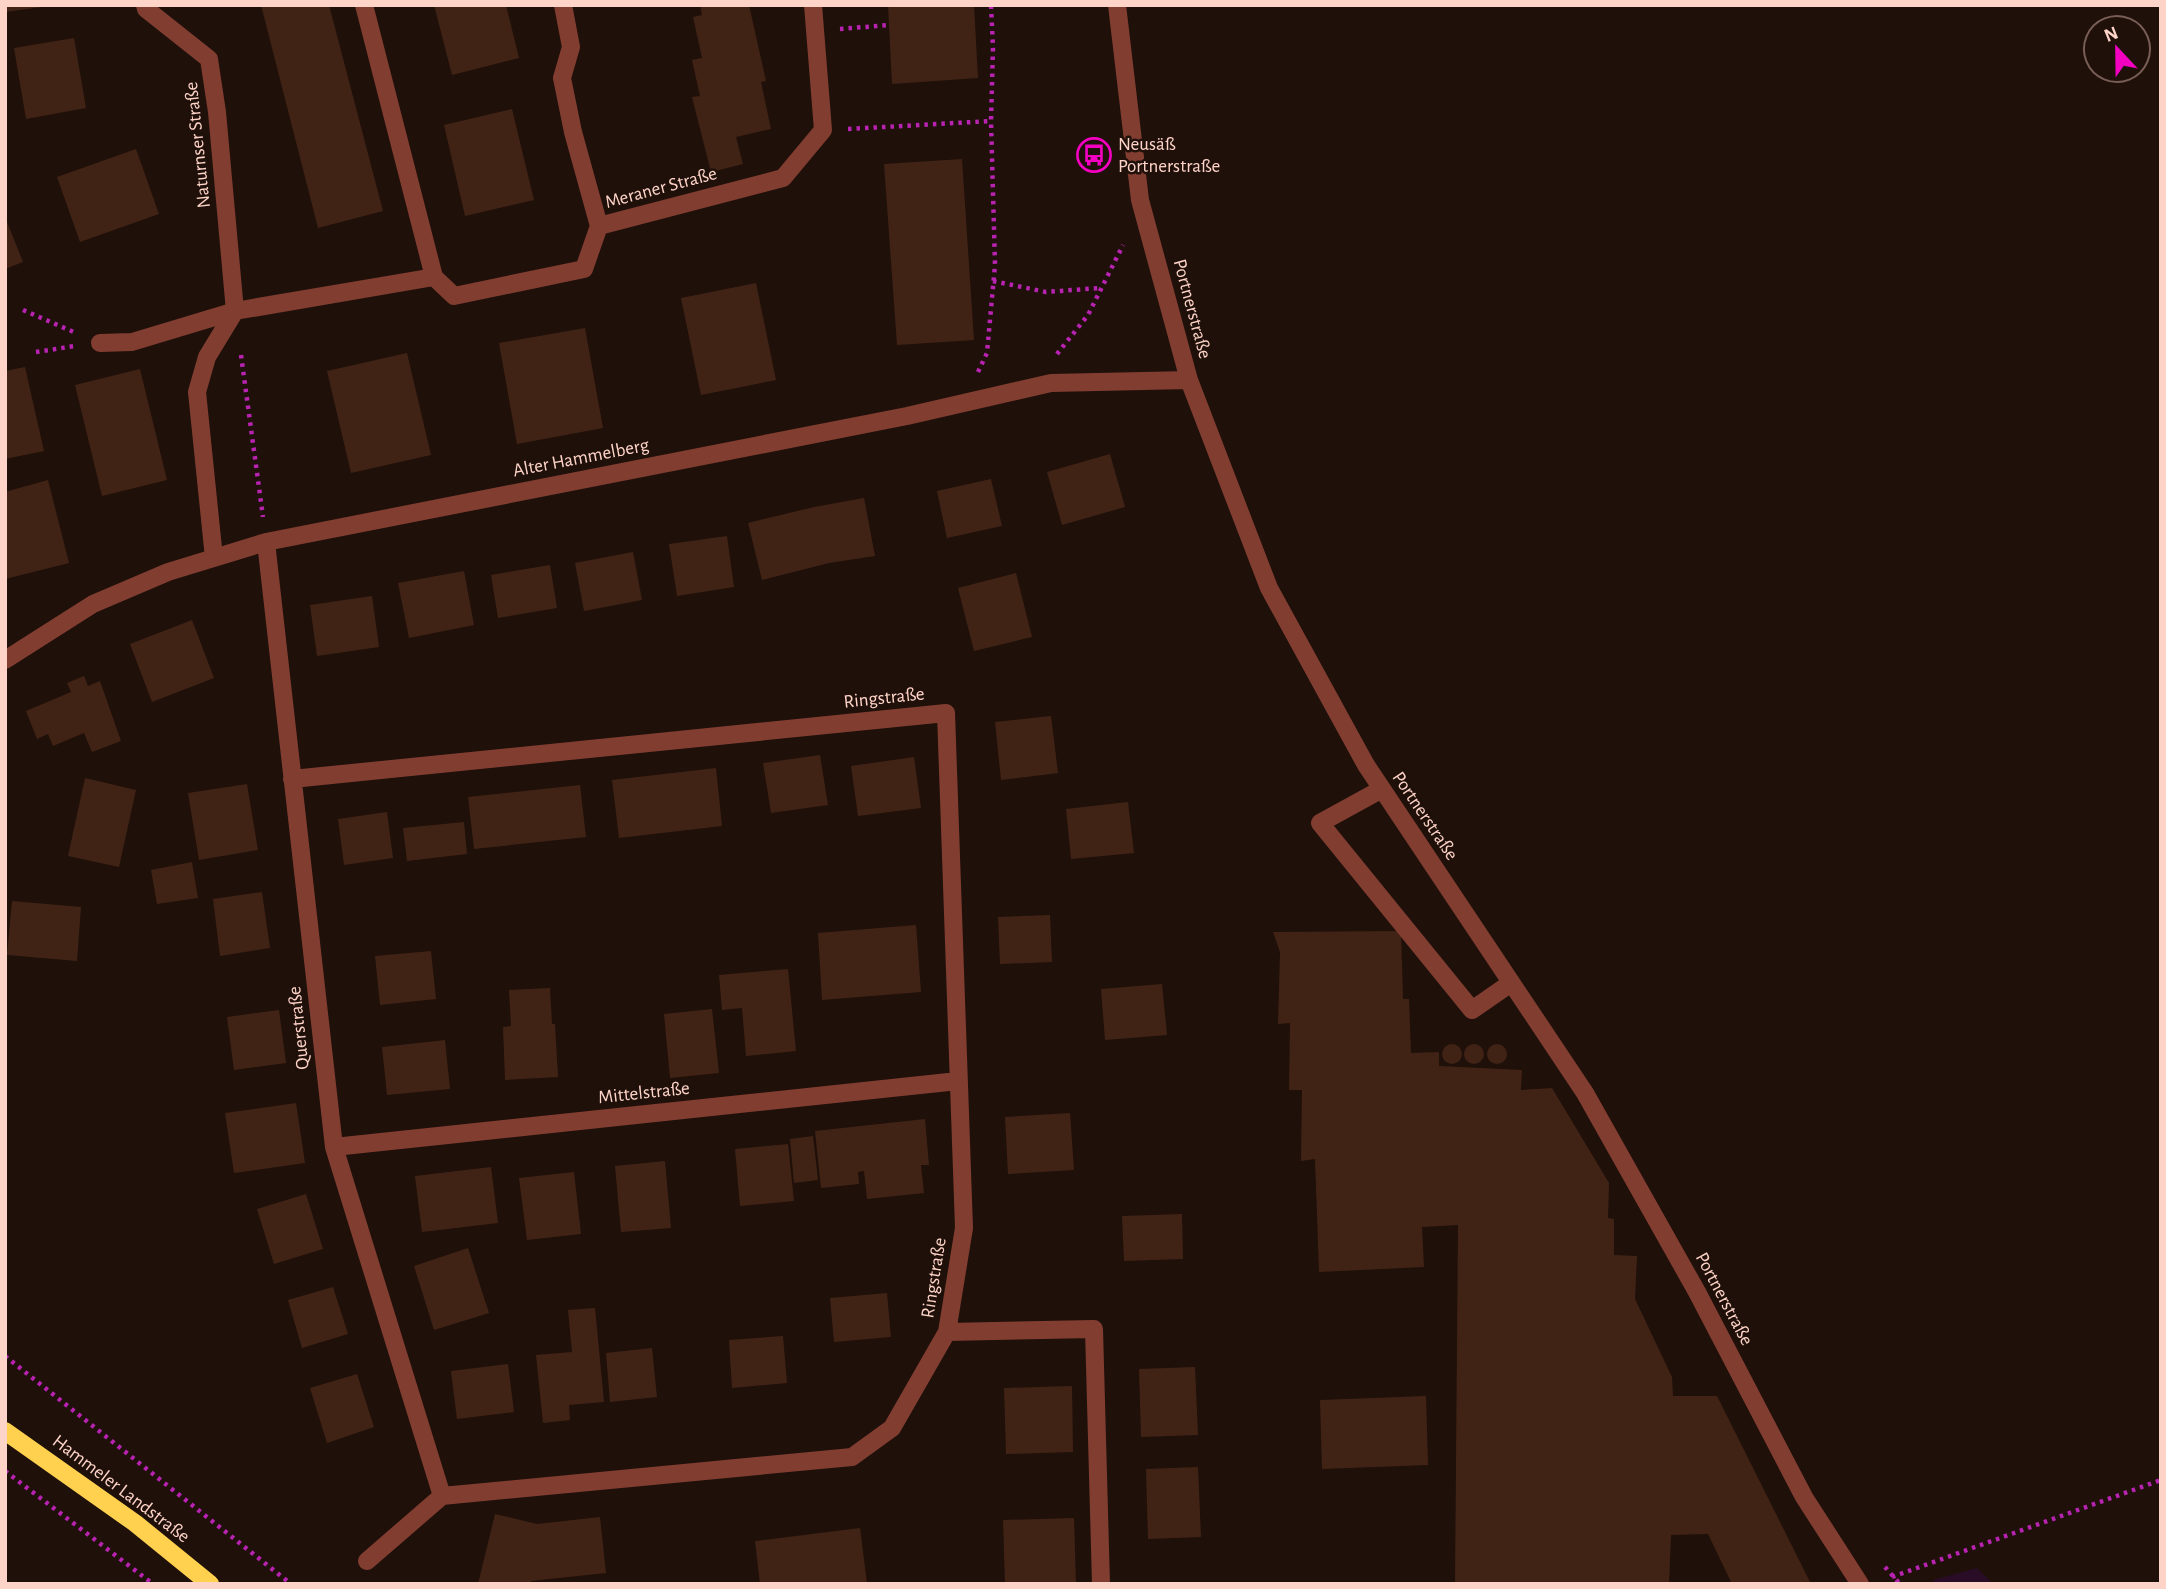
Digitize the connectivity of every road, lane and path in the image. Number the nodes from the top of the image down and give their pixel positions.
1 (145, 5) edge
2 (364, 5) edge
3 (564, 5) edge
4 (813, 5) edge
5 (991, 5) edge
6 (1117, 5) edge
7 (889, 25) dead end
8 (815, 31) junction
9 (991, 121) junction
10 (823, 130) junction
11 (1140, 200) junction
12 (599, 226) junction
13 (434, 277) junction
14 (993, 281) junction
15 (1101, 288) junction
16 (23, 310) dead end
17 (235, 311) junction
18 (100, 343) junction
19 (36, 352) dead end
20 (1057, 355) dead end
21 (1189, 380) junction
22 (962, 404) junction
23 (266, 542) junction
24 (214, 558) junction
25 (5, 660) edge
26 (292, 779) junction
27 (1382, 789) junction
28 (1511, 983) junction
29 (958, 1081) junction
30 (334, 1147) junction
31 (947, 1332) junction
32 (5, 1356) edge
33 (5, 1431) edge
34 (5, 1471) edge
35 (2161, 1480) edge
36 (442, 1496) junction
37 (367, 1561) dead end
38 (1893, 1577) dead end
39 (153, 1584) edge
40 (210, 1584) edge
41 (292, 1584) edge
42 (1101, 1584) edge
43 (1860, 1584) edge

1 - 17 street, Naturnser Straße
2 - 13 street
3 - 12 street
4 - 8 street
5 - 9 path
6 - 11 street, Portnerstraße
7 - 8 path
8 - 10 street
9 - 10 path
9 - 14 path
10 - 12 street, Meraner Straße
11 - 15 path
11 - 21 street, Portnerstraße
12 - 13 street, Meraner Straße
13 - 17 street
14 - 15 path
14 - 22 path
15 - 20 path
16 - 18 path
17 - 18 street
17 - 23 path
17 - 24 street
18 - 19 path
21 - 22 street, Alter Hammelberg
21 - 27 street, Portnerstraße
22 - 23 street, Alter Hammelberg
23 - 24 street, Alter Hammelberg
23 - 26 street, Querstraße
24 - 25 street, Alter Hammelberg
26 - 29 street, Ringstraße
26 - 30 street, Querstraße
27 - 28 street, Portnerstraße
27 - 28 street
28 - 43 street, Portnerstraße
29 - 30 street, Mittelstraße
29 - 31 street, Ringstraße
30 - 36 street, Querstraße
31 - 36 street, Ringstraße
31 - 42 street, Ringstraße
32 - 41 path
33 - 40 main road, Hammeler Landstraße
34 - 39 path
35 - 38 path
36 - 37 street

